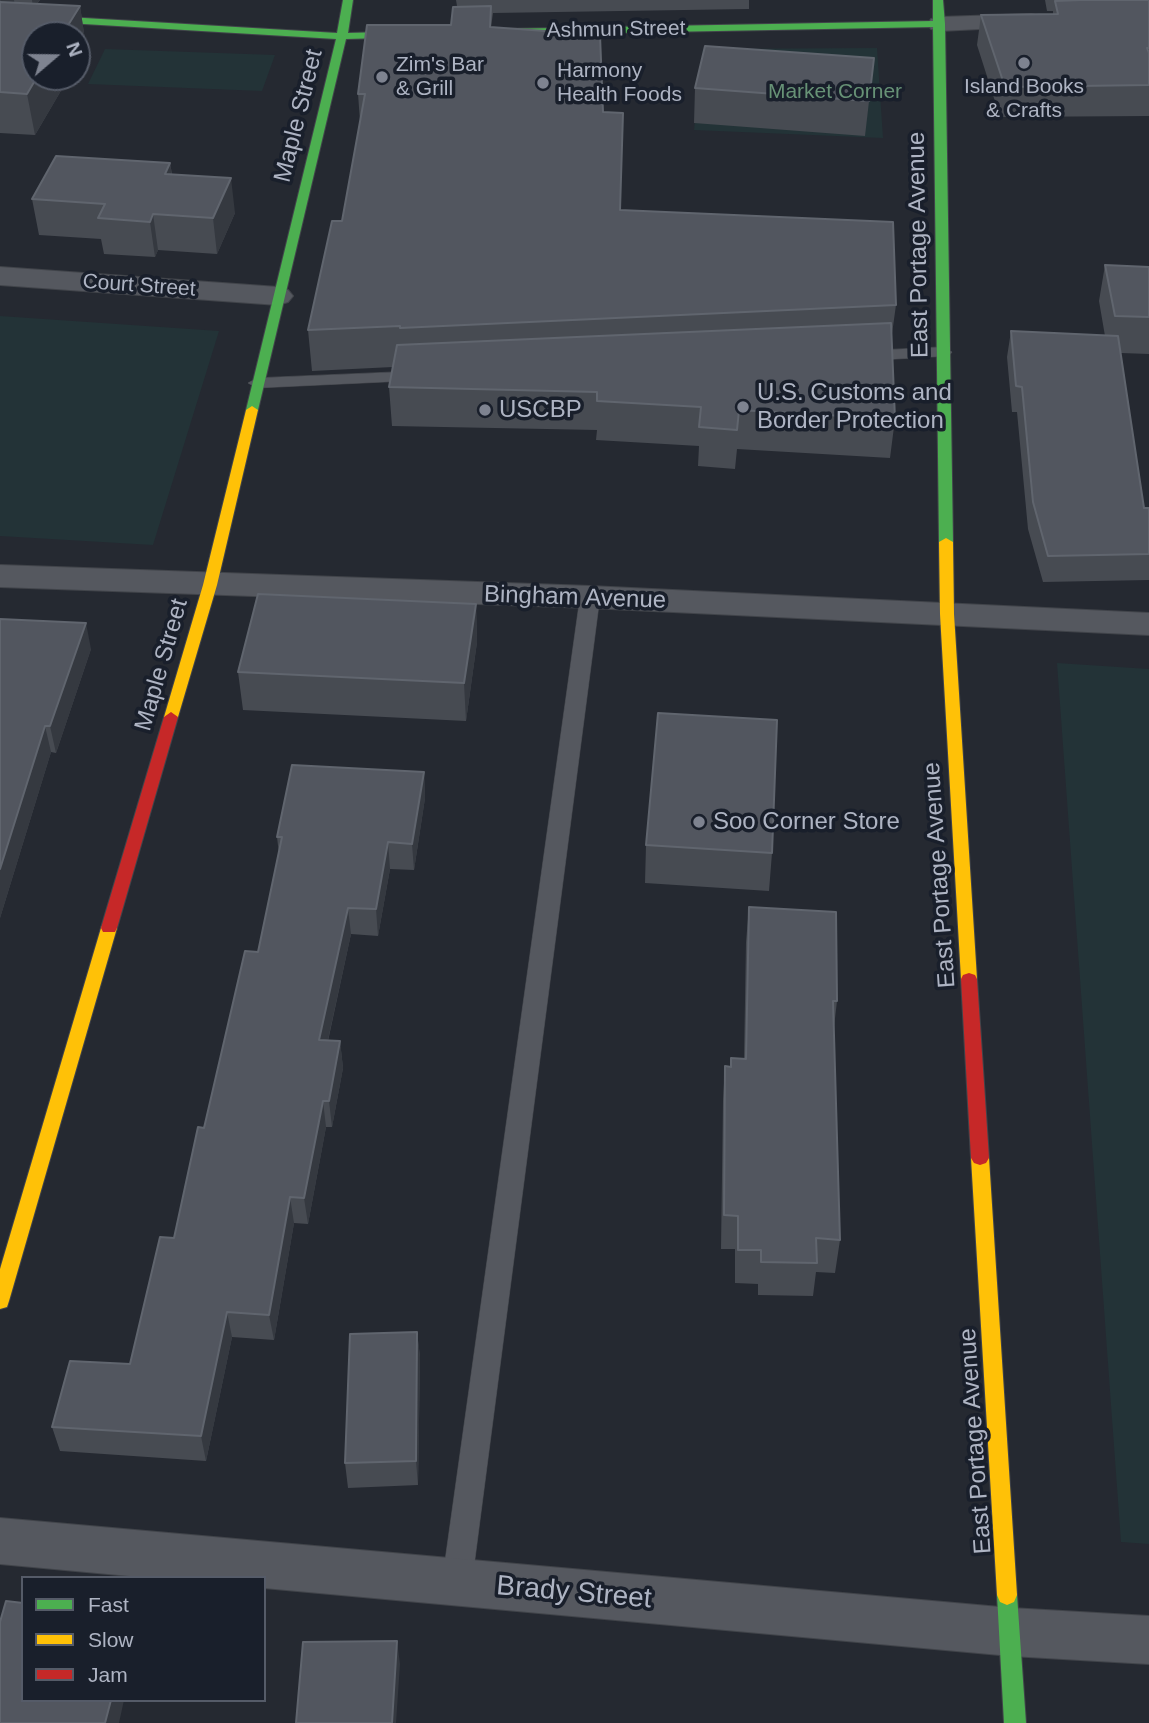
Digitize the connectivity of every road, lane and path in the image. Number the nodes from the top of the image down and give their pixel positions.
1 (348, 0) edge
2 (939, 12) edge
3 (0, 16) edge
4 (1051, 21) edge
5 (481, 33) edge
6 (439, 34) edge
7 (342, 36) junction
8 (0, 276) edge
9 (278, 296) junction
10 (943, 352) junction
11 (847, 356) edge
12 (435, 375) edge
13 (257, 383) junction
14 (0, 576) edge
15 (210, 585) junction
16 (590, 597) junction
17 (947, 614) junction
18 (1149, 624) edge
19 (0, 1301) edge
20 (0, 1541) edge
21 (457, 1582) junction
22 (1011, 1632) junction
23 (1149, 1640) edge
24 (1015, 1723) edge

1 - 7 main road, Maple Street
2 - 4 street, Ashmun Street
2 - 5 main road, Ashmun Street
2 - 10 main road, East Portage Avenue
3 - 7 main road
6 - 7 main road
7 - 9 main road, Maple Street
8 - 9 street, Court Street
9 - 13 main road, Maple Street
10 - 11 lane
10 - 17 main road, East Portage Avenue
12 - 13 lane
13 - 15 main road, Maple Street
14 - 15 street, Bingham Avenue
15 - 16 street, Bingham Avenue
15 - 19 main road, Maple Street
16 - 17 street, Bingham Avenue
16 - 21 lane
17 - 18 street, Bingham Avenue
17 - 22 main road, East Portage Avenue
20 - 21 street, Brady Street
21 - 22 street, Brady Street
22 - 23 street, Brady Street
22 - 24 main road, East Portage Avenue

